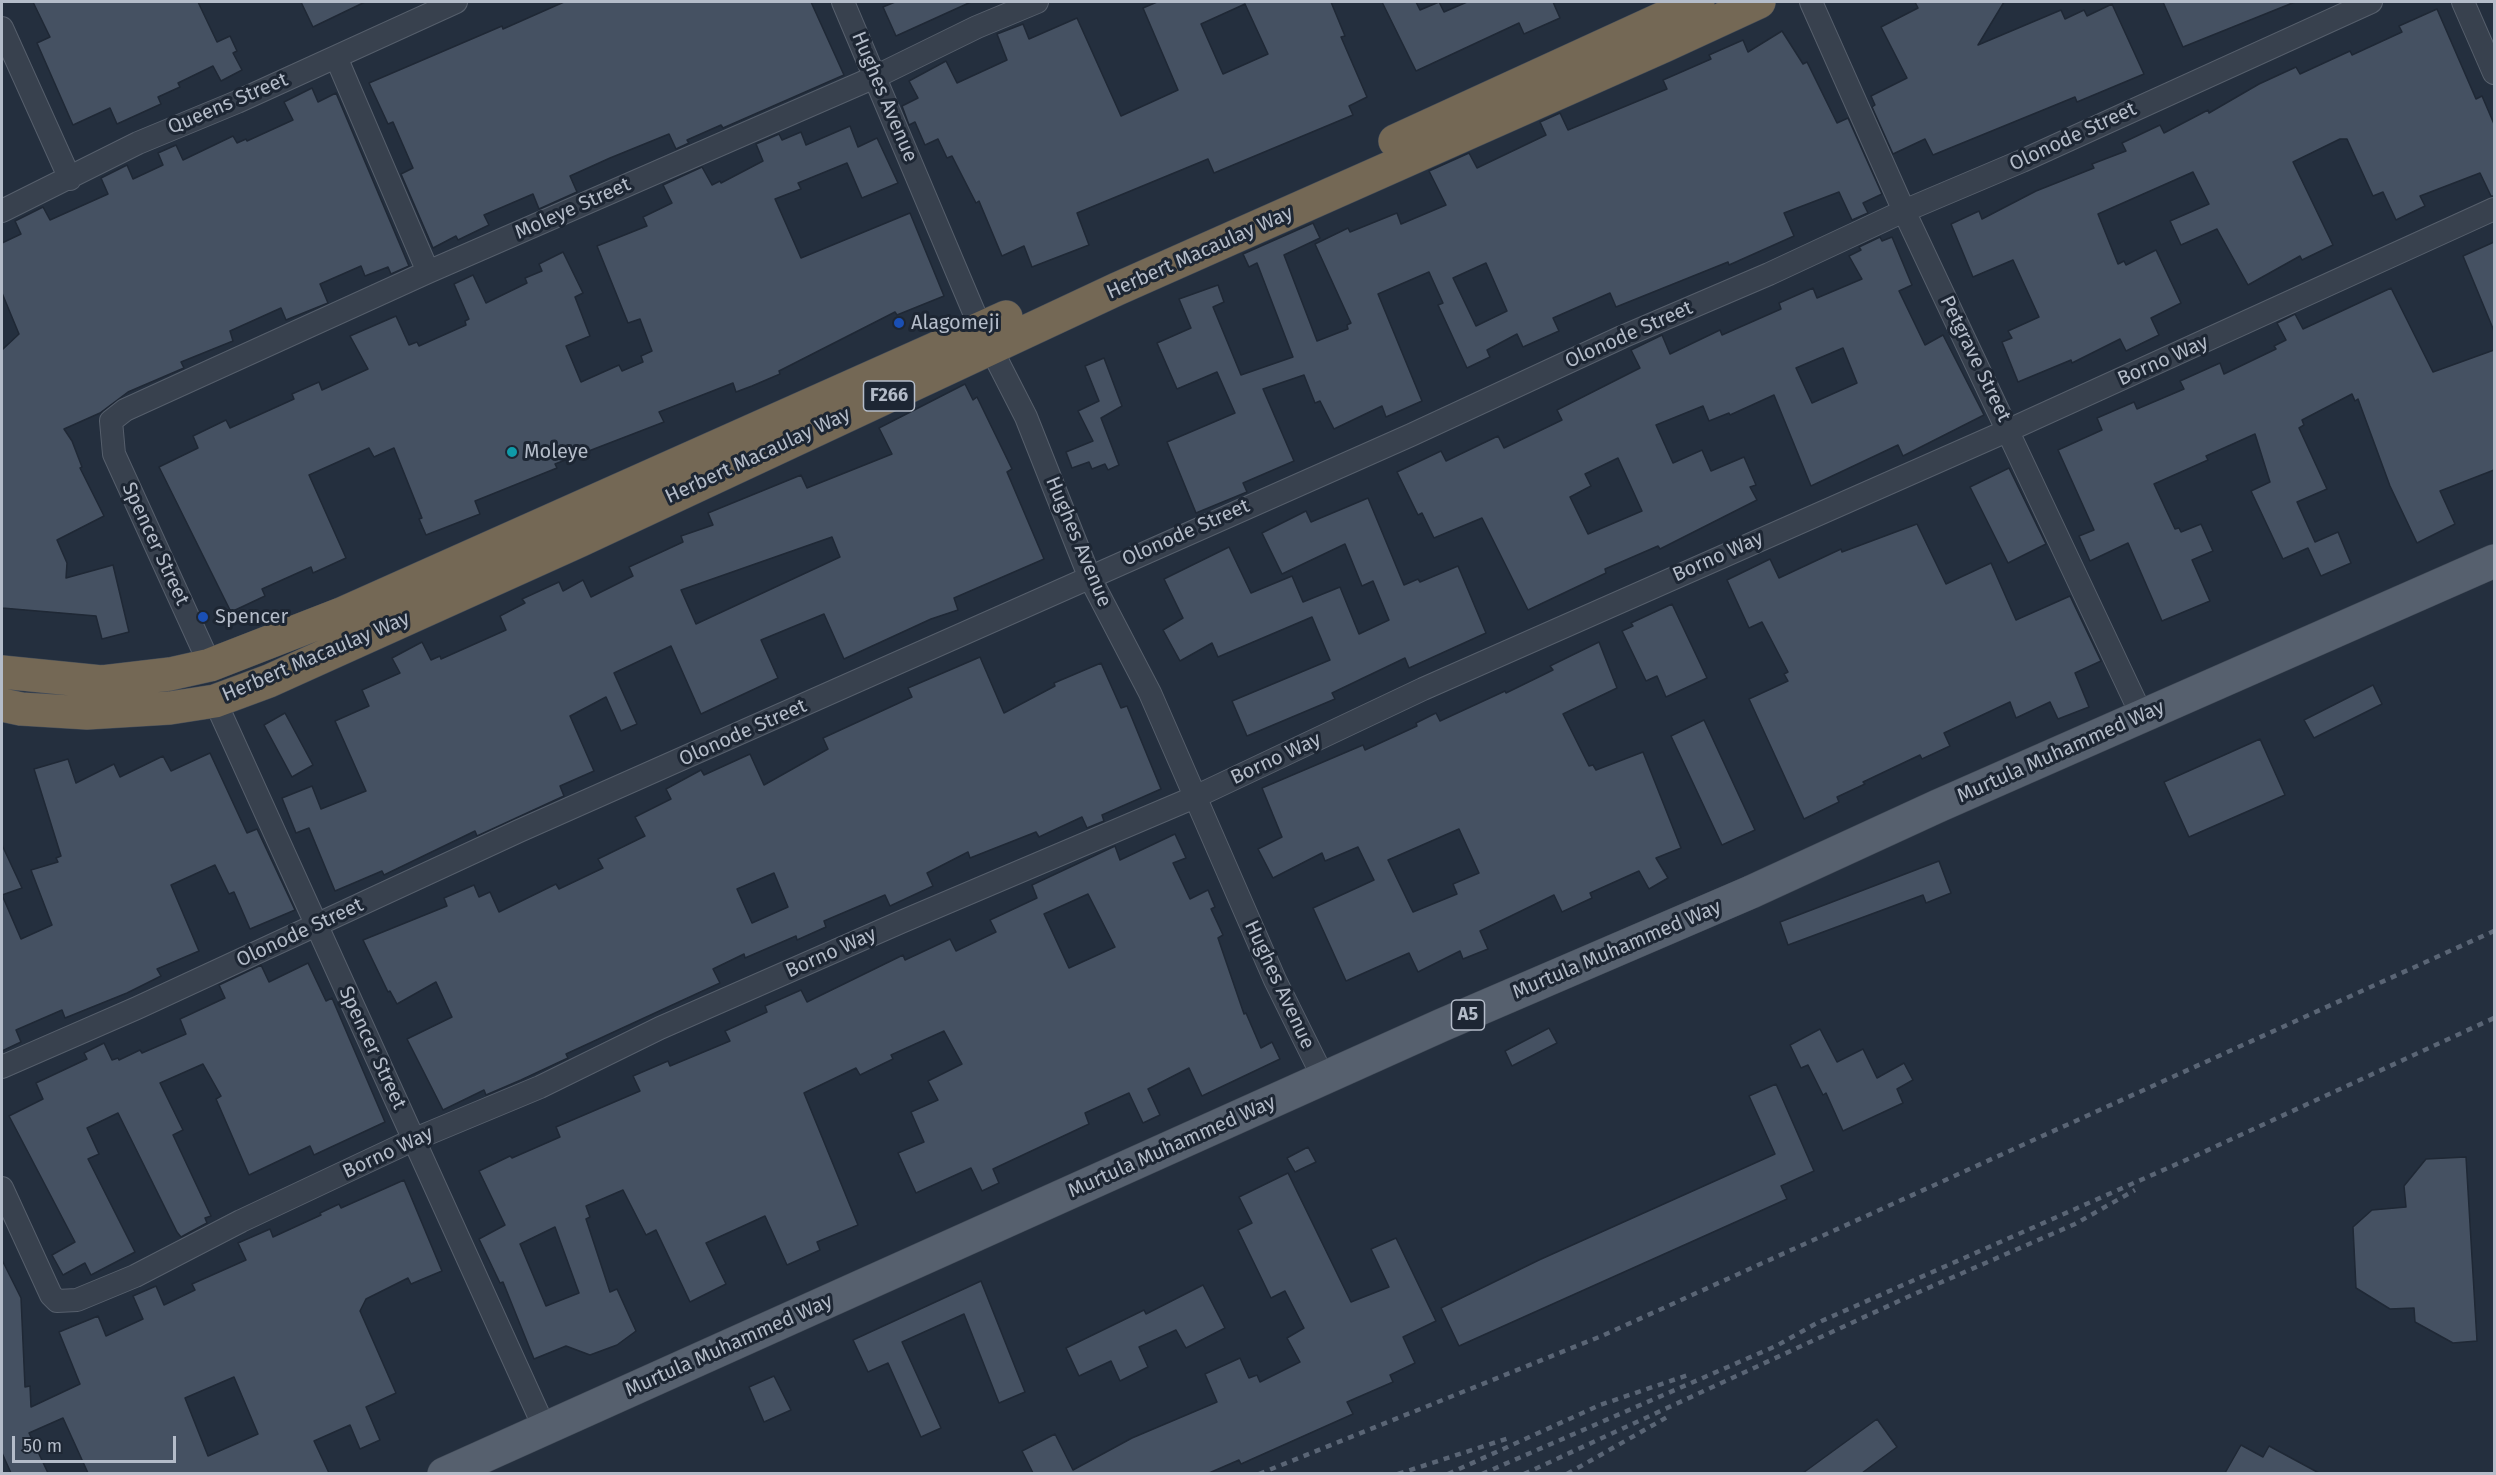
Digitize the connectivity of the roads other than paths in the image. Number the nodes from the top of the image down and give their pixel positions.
1 (456, 2) edge
2 (843, 2) edge
3 (1037, 2) edge
4 (1698, 2) edge
5 (1759, 2) edge
6 (1811, 2) edge
7 (2371, 2) edge
8 (2463, 2) edge
9 (2, 28) edge
10 (336, 57) junction
11 (2494, 74) edge
12 (875, 77) junction
13 (70, 179) junction
14 (2494, 209) edge
15 (2, 211) edge
16 (1904, 211) junction
17 (428, 272) junction
18 (986, 339) junction
19 (111, 421) joint
20 (2009, 430) junction
21 (2494, 561) edge
22 (1089, 576) junction
23 (210, 665) junction
24 (2, 672) edge
25 (215, 701) junction
26 (2, 705) edge
27 (2142, 716) junction
28 (1195, 797) junction
29 (315, 926) junction
30 (2, 1067) edge
31 (1324, 1079) junction
32 (415, 1139) junction
33 (2, 1188) edge
34 (545, 1429) junction
35 (444, 1473) edge

1 - 10 street, Queens Street
2 - 12 street, Hughes Avenue
3 - 12 street, Moleye Street
4 - 18 highway, Herbert Macaulay Way / F266
5 - 18 highway, Herbert Macaulay Way / F266
6 - 16 street, Petgrave Street
7 - 16 street, Olonode Street
8 - 11 street
9 - 13 street
10 - 13 street, Queens Street
10 - 17 street
12 - 17 street, Moleye Street
12 - 18 street, Hughes Avenue
13 - 15 street, Queens Street
14 - 20 street, Borno Way
16 - 20 street, Petgrave Street
16 - 22 street, Olonode Street
17 - 19 street, Moleye Street
18 - 22 street, Hughes Avenue
18 - 23 highway, Herbert Macaulay Way / F266
18 - 25 highway, Herbert Macaulay Way / F266
19 - 23 street, Spencer Street
20 - 27 street, Petgrave Street
20 - 28 street, Borno Way
21 - 27 main road, Murtula Muhammed Way / A5
22 - 28 street, Hughes Avenue
22 - 29 street, Olonode Street
23 - 24 highway, Herbert Macaulay Way / F266
25 - 26 highway, Herbert Macaulay Way / F266
25 - 29 street, Spencer Street
27 - 31 main road, Murtula Muhammed Way / A5
28 - 31 street, Hughes Avenue
28 - 32 street, Borno Way
29 - 30 street, Olonode Street
29 - 32 street, Spencer Street
31 - 34 main road, Murtula Muhammed Way / A5
32 - 33 street, Borno Way
32 - 34 street, Spencer Street
34 - 35 main road, Murtula Muhammed Way / A5

